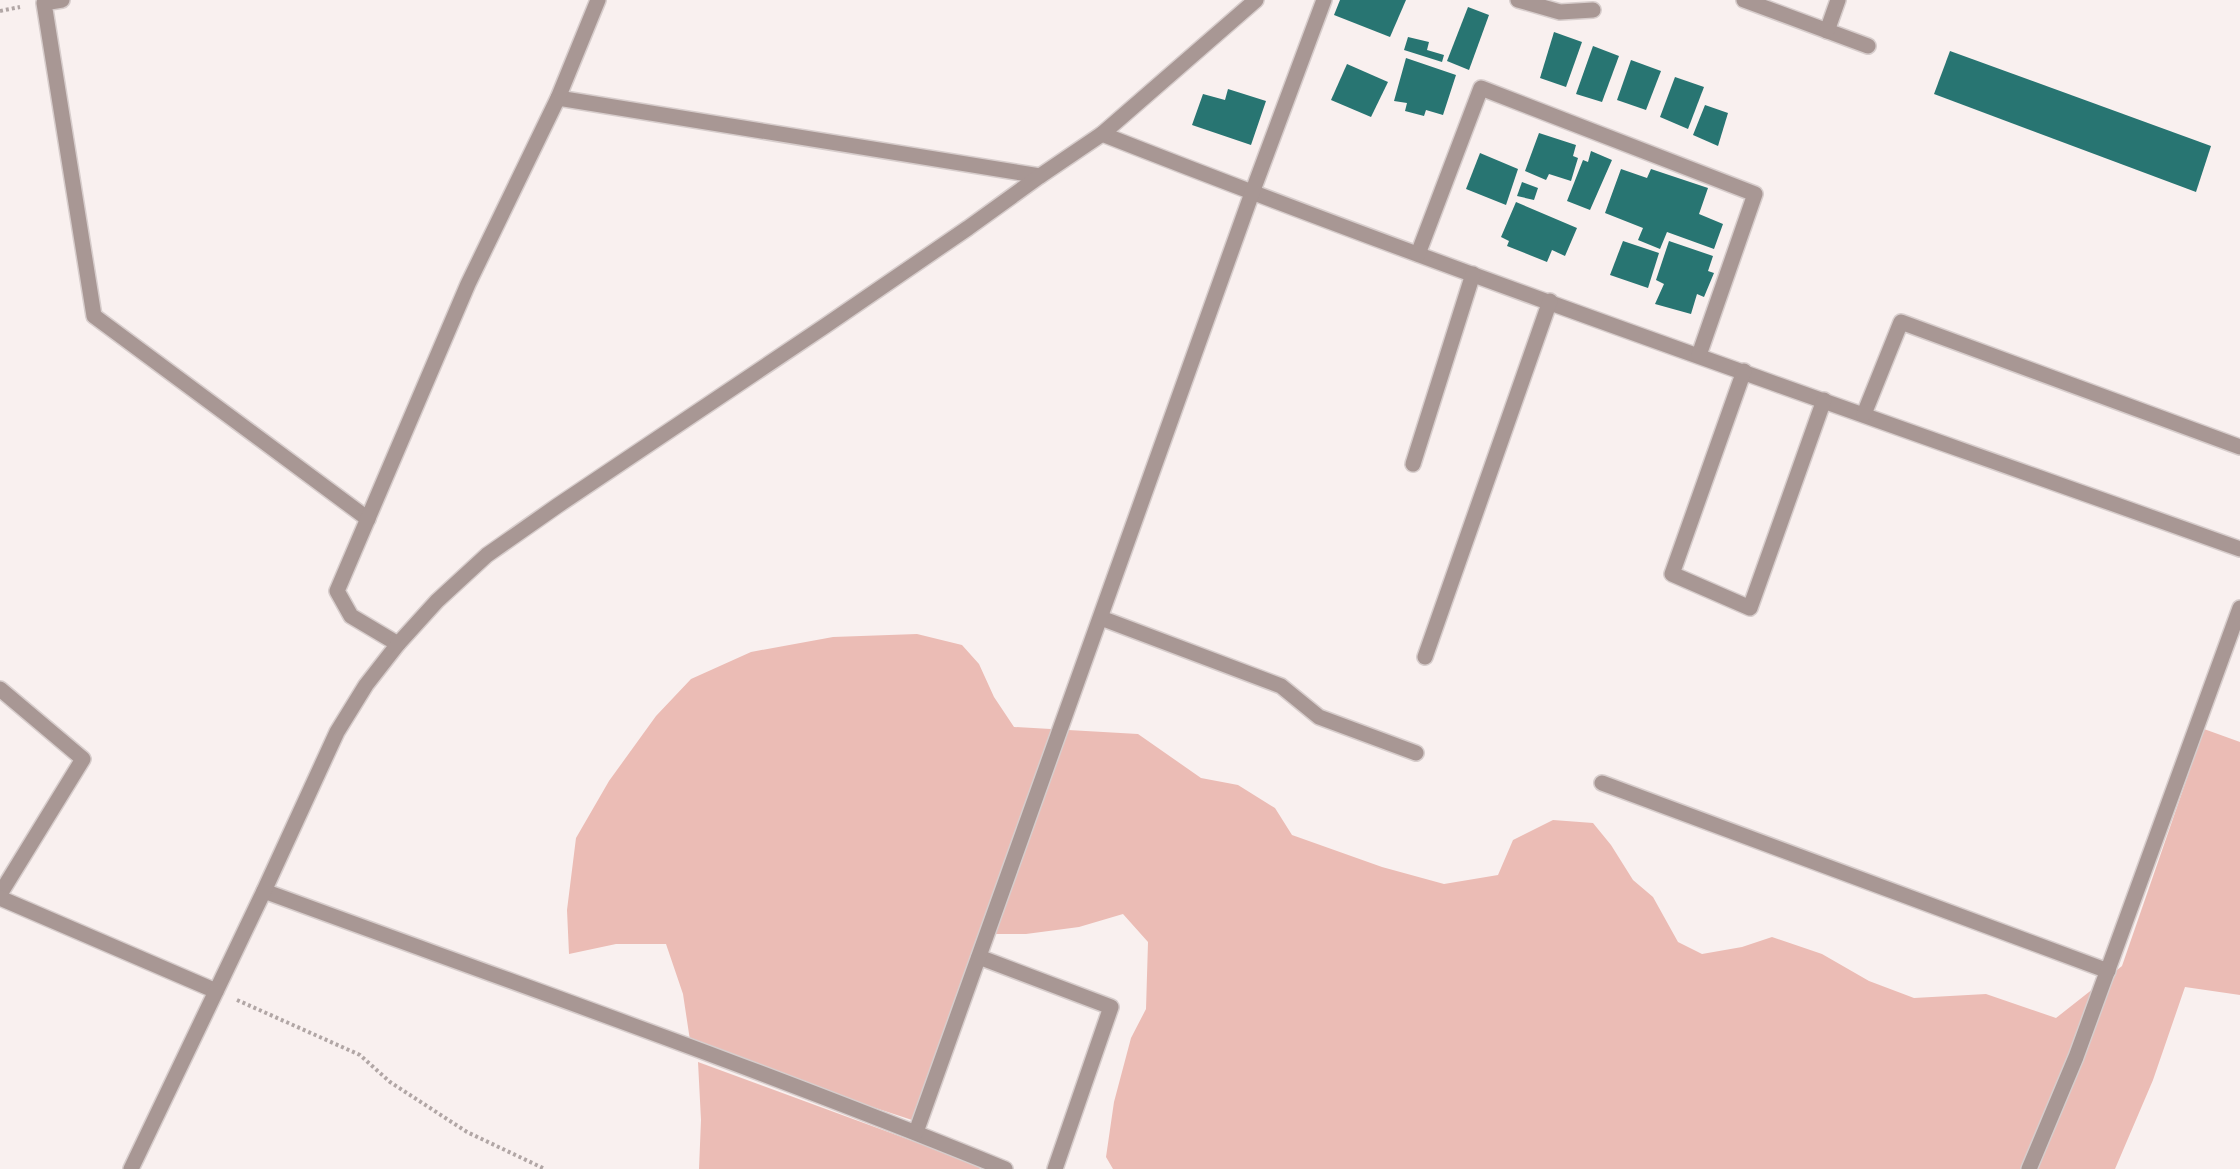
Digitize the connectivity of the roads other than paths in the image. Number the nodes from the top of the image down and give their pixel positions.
1 (62, 0) edge
2 (598, 0) edge
3 (1256, 0) edge
4 (1324, 0) edge
5 (1518, 0) edge
6 (1744, 0) edge
7 (1838, 0) edge
8 (1593, 10) dead end
9 (1827, 31) junction
10 (1868, 46) dead end
11 (558, 98) junction
12 (1102, 134) junction
13 (1040, 176) junction
14 (1252, 193) junction
15 (1418, 255) junction
16 (1473, 274) junction
17 (1550, 301) junction
18 (1699, 355) junction
19 (1744, 371) junction
20 (1824, 400) junction
21 (1864, 414) junction
22 (2240, 447) edge
23 (1413, 464) dead end
24 (368, 519) junction
25 (2240, 549) edge
26 (2240, 608) edge
27 (1101, 618) junction
28 (398, 644) junction
29 (1425, 657) dead end
30 (0, 689) edge
31 (1416, 753) dead end
32 (1602, 783) dead end
33 (264, 891) junction
34 (0, 896) edge
35 (979, 957) junction
36 (2108, 971) junction
37 (216, 991) junction
38 (916, 1132) junction
39 (130, 1169) edge
40 (1005, 1169) edge
41 (1055, 1169) edge
42 (2029, 1169) edge

1 - 24 street
2 - 11 street
3 - 12 street
4 - 14 street
5 - 8 street
6 - 9 street
7 - 9 street
9 - 10 street
11 - 13 street
11 - 24 street
12 - 13 street
12 - 14 street
13 - 28 street
14 - 15 street
14 - 27 street
15 - 16 street
15 - 18 street
16 - 17 street
16 - 23 street
17 - 18 street
17 - 29 street
18 - 19 street
19 - 20 street
19 - 20 street
20 - 21 street
21 - 22 street
21 - 25 street
24 - 28 street
26 - 36 street
27 - 31 street
27 - 35 street
28 - 33 street
30 - 34 street
32 - 36 street
33 - 37 street
33 - 38 street
34 - 37 street
35 - 38 street
35 - 41 street
36 - 42 street
37 - 39 street
38 - 40 street

